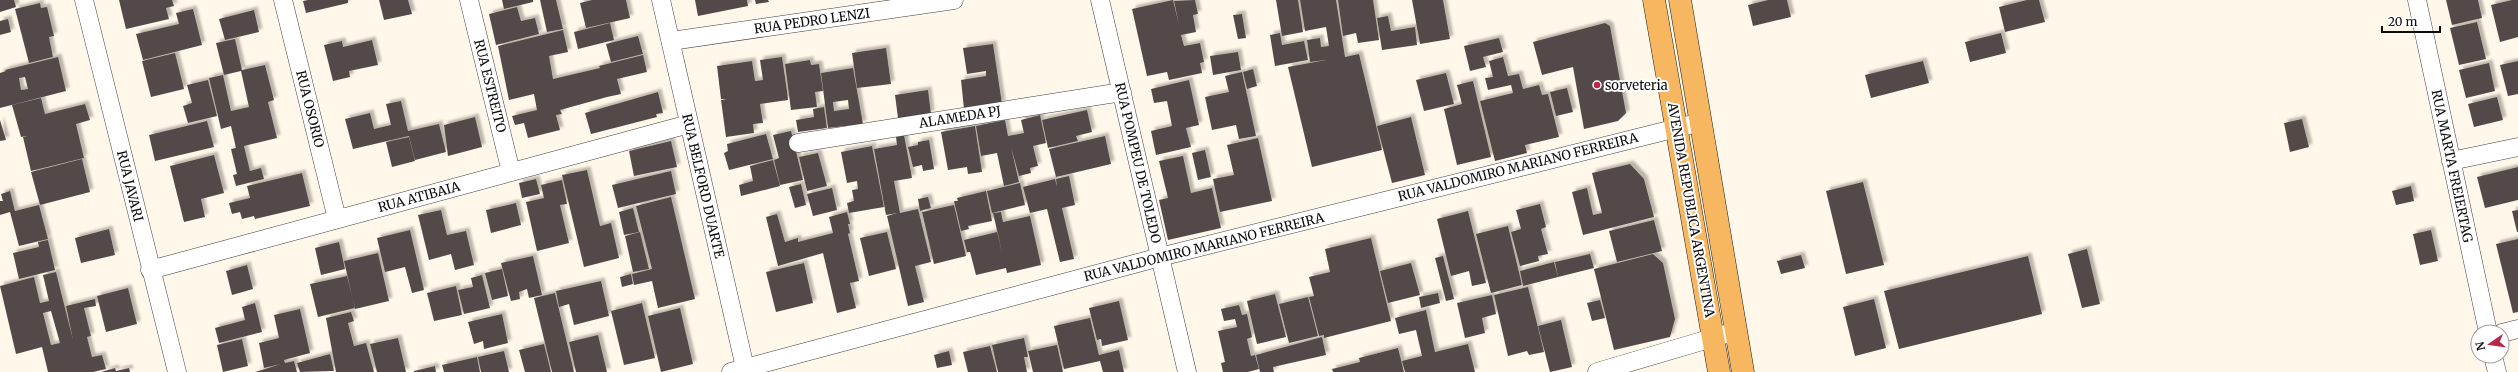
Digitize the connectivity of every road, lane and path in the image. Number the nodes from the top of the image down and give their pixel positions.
1 (84, 0) edge
2 (283, 0) edge
3 (469, 0) edge
4 (661, 0) edge
5 (954, 0) edge
6 (1100, 0) edge
7 (1654, 0) edge
8 (1680, 0) edge
9 (2417, 0) edge
10 (671, 41) junction
11 (1122, 92) junction
12 (1701, 122) junction
13 (689, 124) junction
14 (1678, 127) junction
15 (798, 143) dead end
16 (2518, 147) edge
17 (2452, 161) junction
18 (511, 172) junction
19 (337, 219) junction
20 (1160, 257) junction
21 (150, 270) junction
22 (2486, 324) edge
23 (1736, 331) junction
24 (1713, 338) junction
25 (741, 371) edge
26 (177, 372) edge
27 (1187, 372) edge
28 (1597, 372) edge
29 (1719, 372) edge
30 (1743, 372) edge

1 - 21 street, RUA JAVARI
2 - 19 street, RUA OSORIO
3 - 18 street, RUA ESTREITO
4 - 10 street, RUA BELFORD DUARTE
5 - 10 street, RUA PEDRO LENZI
6 - 11 street, RUA POMPEU DE TOLEDO
7 - 14 main road, AVENIDA REPUBLICA ARGENTINA
8 - 12 main road, AVENIDA REPUBLICA ARGENTINA
9 - 17 street, RUA MARTA FREIERTAG
10 - 13 street, RUA BELFORD DUARTE
11 - 15 street, ALAMEDA PJ
11 - 20 street, RUA POMPEU DE TOLEDO
12 - 14 street, RUA VALDOMIRO MARIANO FERREIRA
12 - 23 main road, AVENIDA REPUBLICA ARGENTINA
13 - 18 street, RUA ATIBAIA
13 - 25 street, RUA BELFORD DUARTE
14 - 20 street, RUA VALDOMIRO MARIANO FERREIRA
14 - 24 main road, AVENIDA REPUBLICA ARGENTINA
16 - 17 street
17 - 22 street, RUA MARTA FREIERTAG
18 - 19 street, RUA ATIBAIA
19 - 21 street, RUA ATIBAIA
20 - 25 street, RUA VALDOMIRO MARIANO FERREIRA
20 - 27 street, RUA POMPEU DE TOLEDO
21 - 26 street, RUA JAVARI
23 - 24 street
23 - 30 main road, AVENIDA REPUBLICA ARGENTINA
24 - 28 street
24 - 29 main road, AVENIDA REPUBLICA ARGENTINA

